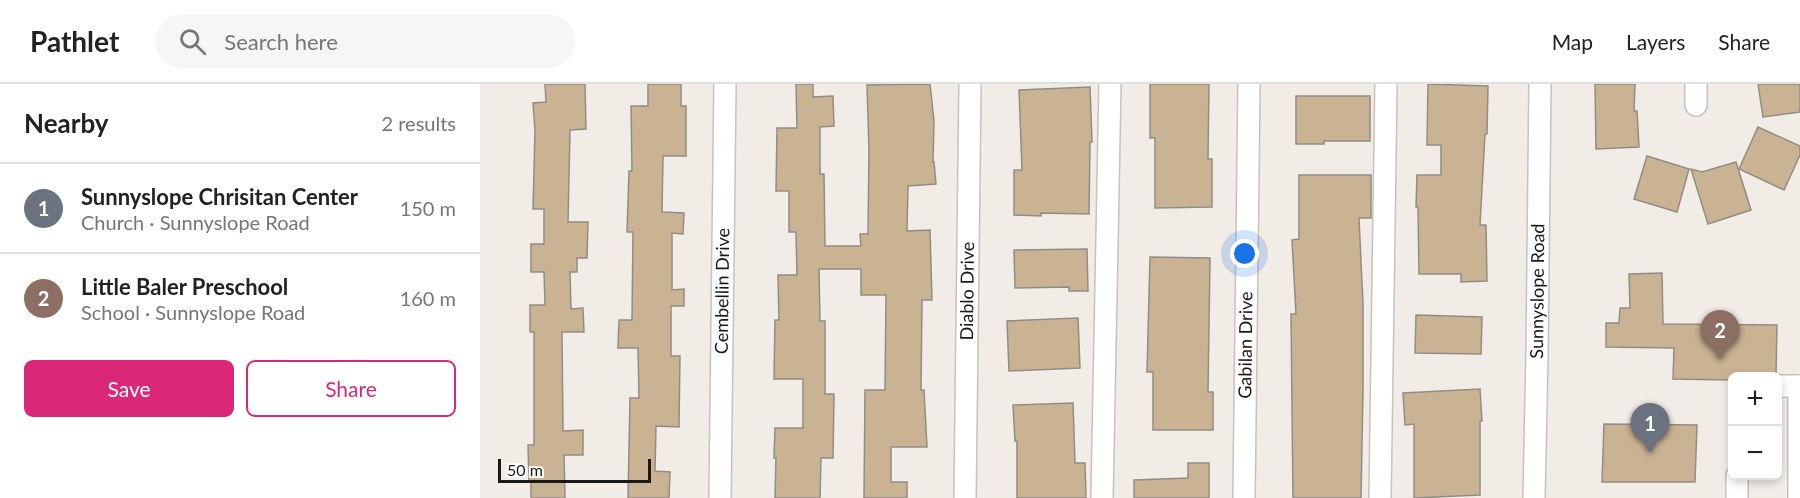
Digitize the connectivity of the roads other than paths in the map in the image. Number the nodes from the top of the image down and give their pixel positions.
1 (725, 84) edge
2 (970, 84) edge
3 (1110, 84) edge
4 (1249, 84) edge
5 (1386, 84) edge
6 (1540, 84) edge
7 (1696, 84) edge
8 (1696, 105) dead end
9 (1782, 386) edge
10 (1800, 386) edge
11 (1737, 480) edge
12 (720, 498) edge
13 (965, 498) edge
14 (1102, 498) edge
15 (1244, 498) edge
16 (1380, 498) edge
17 (1534, 498) edge
18 (1737, 498) edge
19 (1799, 498) edge

1 - 12 street, Cembellin Drive
2 - 13 street, Diablo Drive
3 - 14 street
4 - 15 street, Gabilan Drive
5 - 16 street
6 - 17 street, Sunnyslope Road
7 - 8 street
9 - 10 street
10 - 19 street
11 - 18 street

